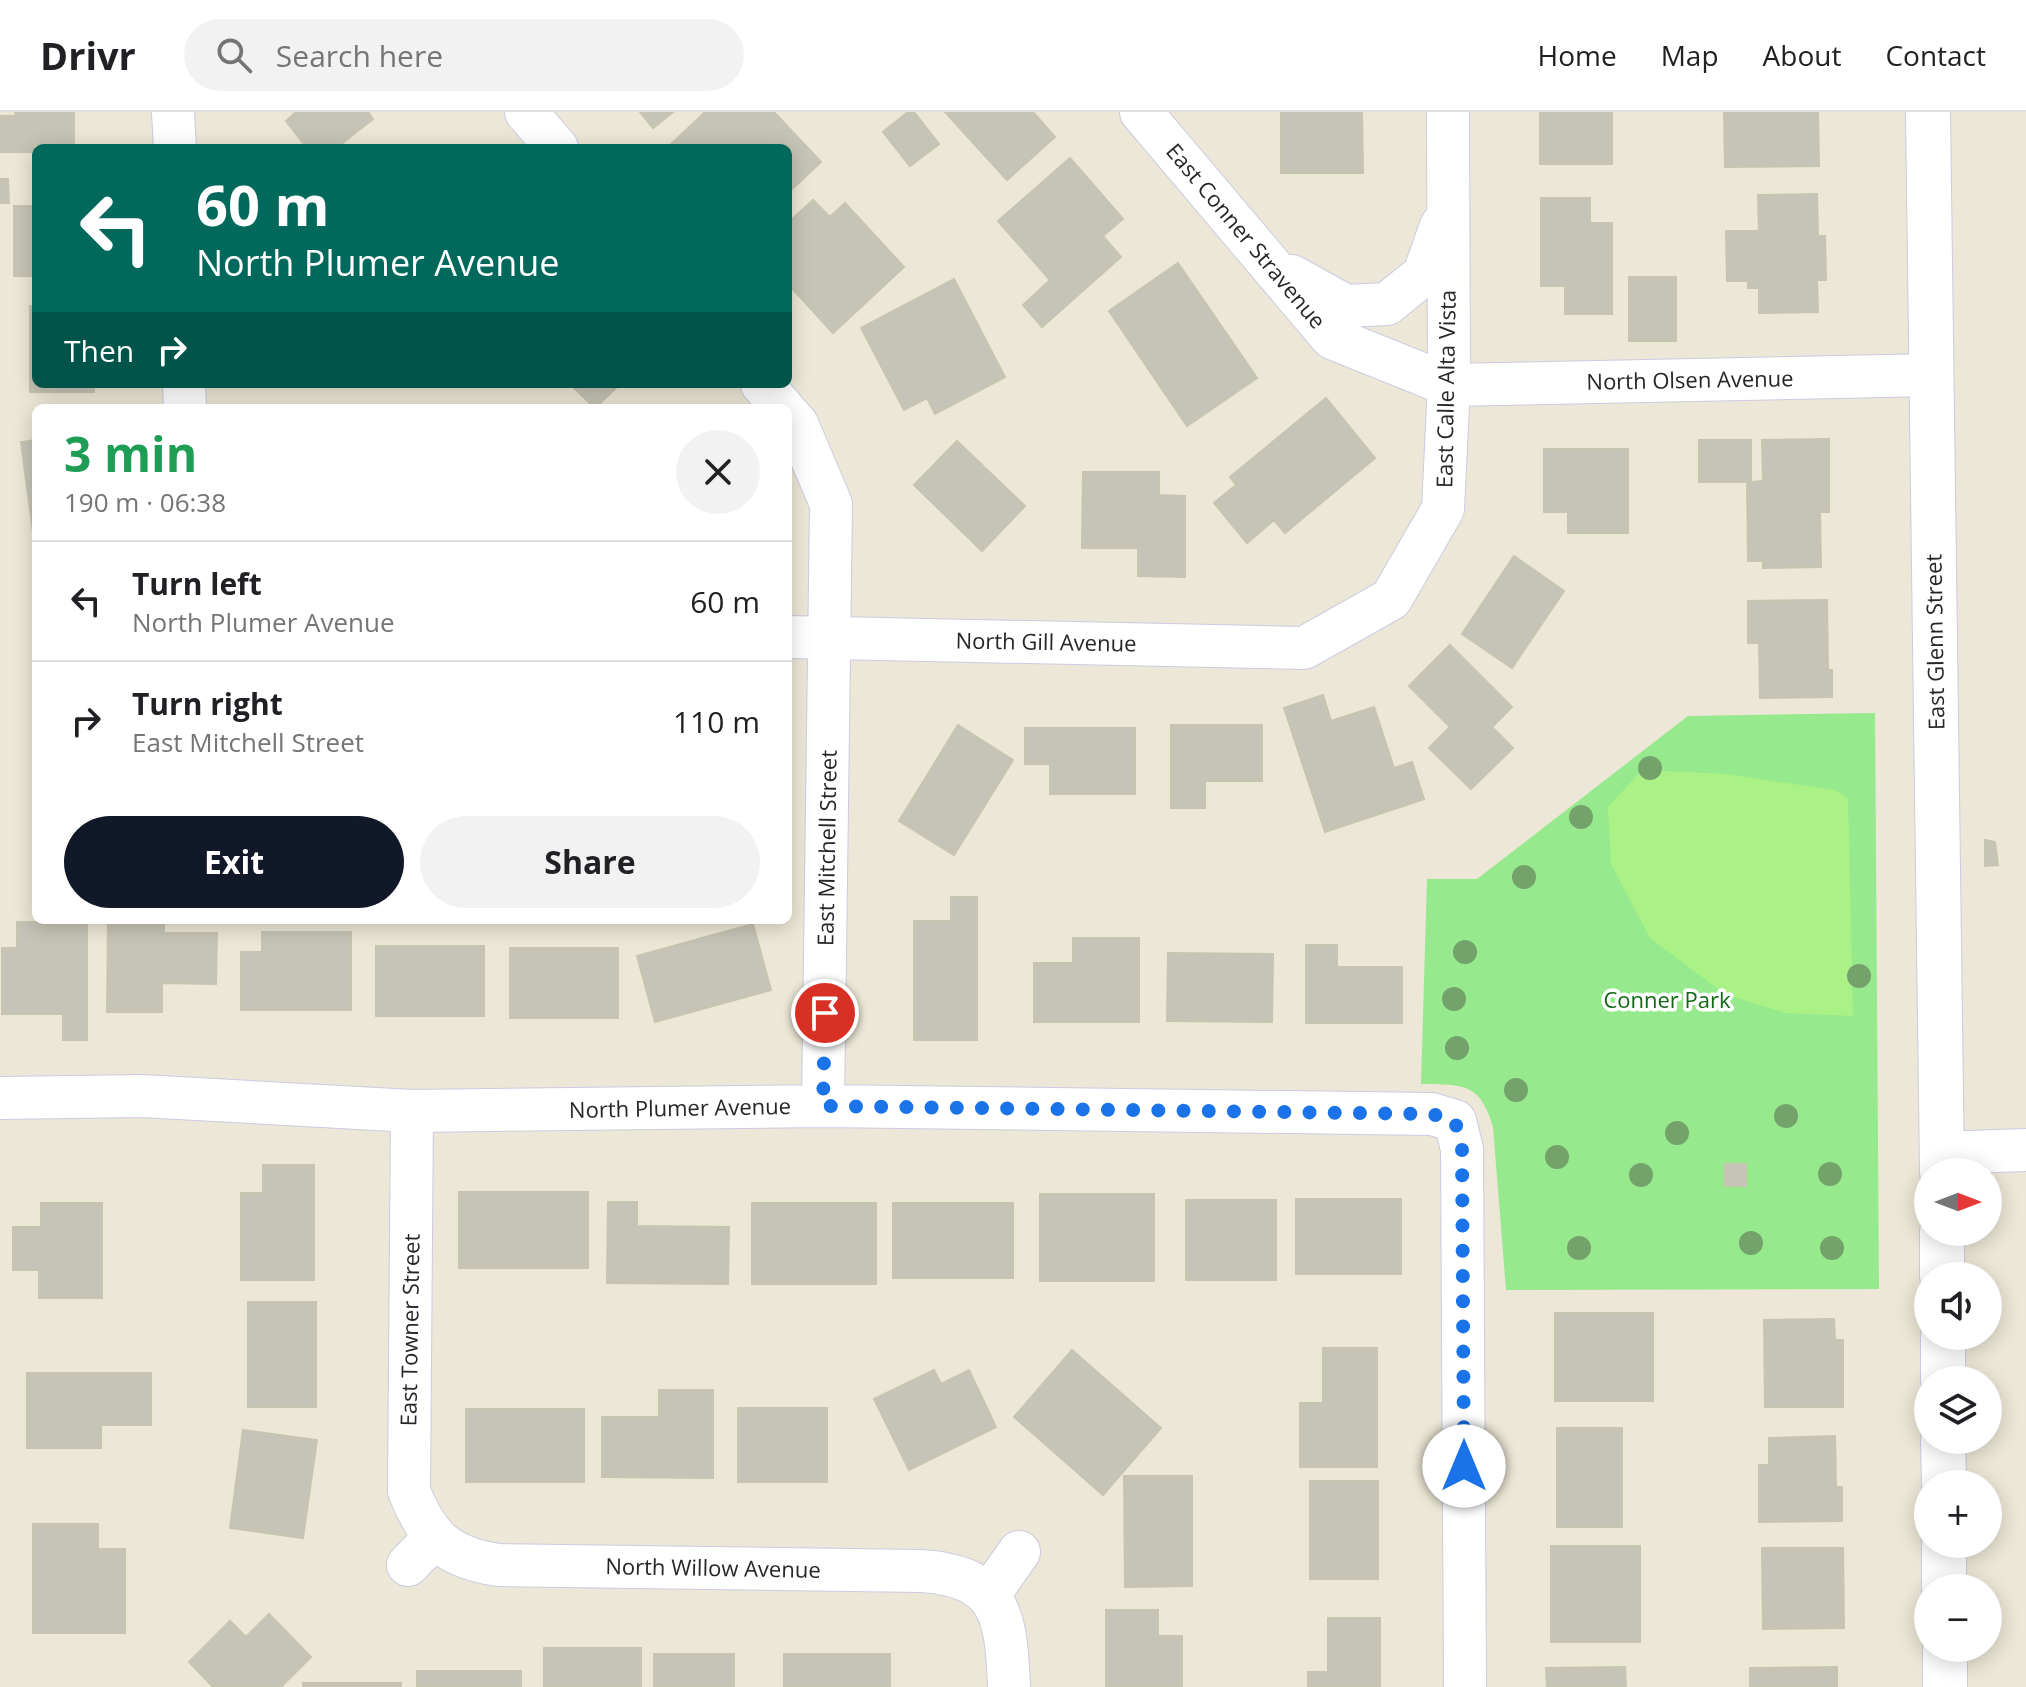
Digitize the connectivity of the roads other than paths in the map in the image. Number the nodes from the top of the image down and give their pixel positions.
1 (173, 112) edge
2 (526, 112) edge
3 (1141, 112) edge
4 (1448, 112) edge
5 (1928, 112) edge
6 (175, 144) edge
7 (554, 144) edge
8 (1448, 206) junction
9 (1269, 263) junction
10 (1932, 375) junction
11 (1449, 385) junction
12 (766, 388) edge
13 (780, 404) edge
14 (792, 418) edge
15 (792, 637) edge
16 (829, 637) junction
17 (1304, 648) joint
18 (0, 1098) edge
19 (823, 1106) junction
20 (412, 1111) junction
21 (2026, 1150) edge
22 (1942, 1158) edge
23 (1970, 1158) edge
24 (427, 1548) joint
25 (1019, 1552) dead end
26 (988, 1596) junction
27 (1945, 1662) edge
28 (1009, 1687) edge
29 (1465, 1687) edge
30 (1945, 1687) edge

1 - 6 street
2 - 7 street
3 - 9 street, East Conner Stravenue
4 - 8 street, East Calle Alta Vista
5 - 10 street, East Glenn Street
8 - 9 street
8 - 11 street, East Calle Alta Vista
9 - 11 street, East Conner Stravenue
10 - 11 street, North Olsen Avenue
10 - 22 street, East Glenn Street
11 - 17 street, East Calle Alta Vista
12 - 13 street
14 - 16 street, East Mitchell Street
15 - 16 street, North Gill Avenue
16 - 17 street, North Gill Avenue
16 - 19 street, East Mitchell Street
18 - 20 street, North Plumer Avenue
19 - 20 street, North Plumer Avenue
19 - 29 street, North Plumer Avenue
20 - 24 street, East Towner Street
21 - 23 street
24 - 26 street, North Willow Avenue
25 - 26 street
26 - 28 street
27 - 30 street

